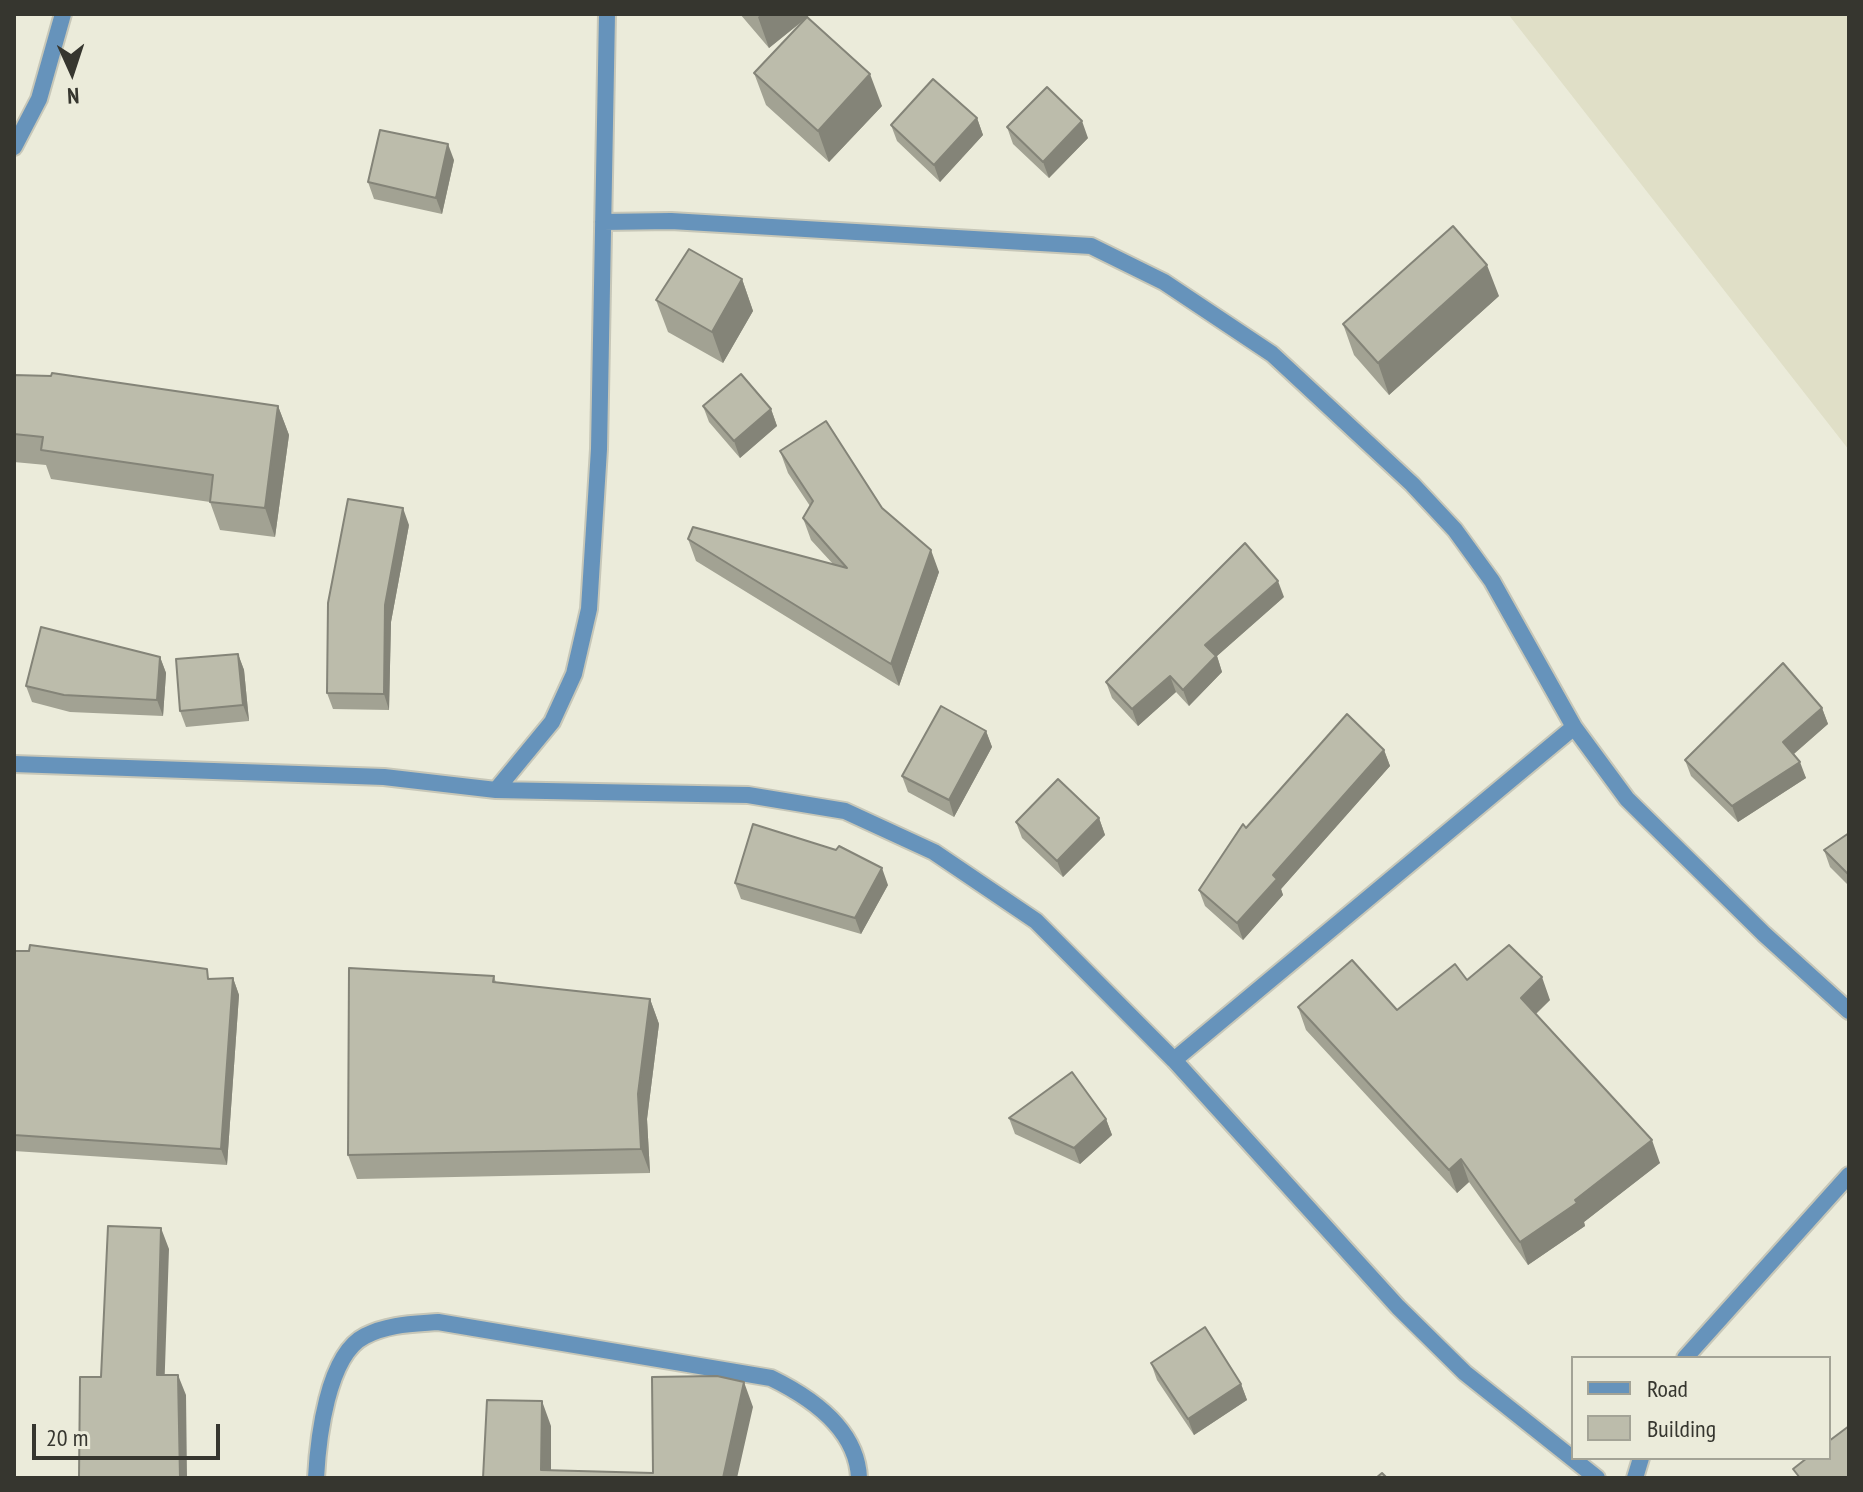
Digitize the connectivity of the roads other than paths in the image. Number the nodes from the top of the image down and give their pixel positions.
1 (63, 14) edge
2 (607, 14) edge
3 (14, 147) edge
4 (603, 222) junction
5 (1574, 727) junction
6 (14, 764) edge
7 (496, 790) junction
8 (1849, 1011) edge
9 (1174, 1060) junction
10 (1849, 1175) edge
11 (1687, 1356) edge
12 (1571, 1457) edge
13 (1574, 1460) edge
14 (316, 1478) edge
15 (859, 1478) edge
16 (1597, 1478) edge

1 - 3 street
2 - 4 street
4 - 5 street
4 - 7 street
5 - 8 street
5 - 9 street
6 - 7 street
7 - 9 street
9 - 12 street
10 - 11 street
13 - 16 street
14 - 15 street

